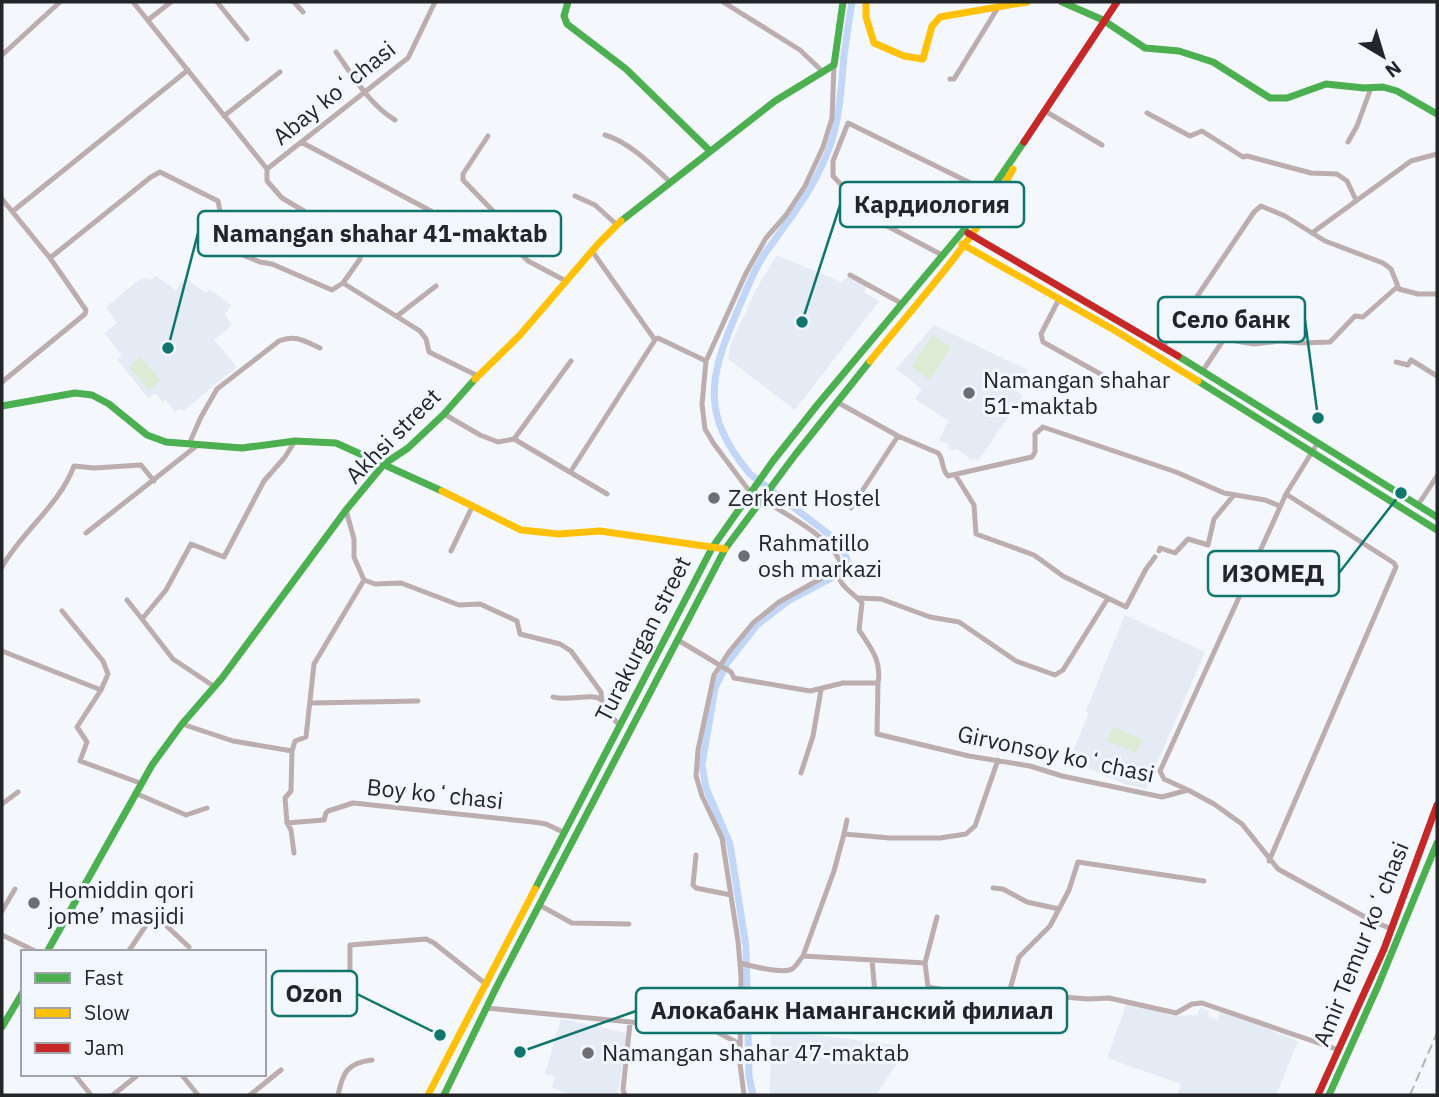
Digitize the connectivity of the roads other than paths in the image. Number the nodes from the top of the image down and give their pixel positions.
1 (60, 2) edge
2 (133, 2) edge
3 (171, 2) edge
4 (217, 2) edge
5 (294, 2) edge
6 (435, 2) edge
7 (566, 2) edge
8 (723, 2) edge
9 (843, 2) edge
10 (866, 2) edge
11 (1027, 2) edge
12 (1062, 2) edge
13 (1116, 2) edge
14 (999, 6) junction
15 (303, 12) dead end
16 (148, 20) junction
17 (1103, 20) junction
18 (247, 39) dead end
19 (336, 52) dead end
20 (2, 55) edge
21 (834, 65) junction
22 (188, 70) junction
23 (822, 71) junction
24 (280, 72) dead end
25 (950, 79) dead end
26 (1371, 88) junction
27 (365, 92) junction
28 (1045, 111) junction
29 (1147, 113) dead end
30 (1437, 114) edge
31 (225, 116) junction
32 (396, 120) dead end
33 (606, 135) dead end
34 (488, 136) dead end
35 (1027, 141) junction
36 (301, 142) junction
37 (1348, 142) dead end
38 (1102, 145) dead end
39 (709, 150) junction
40 (1437, 154) edge
41 (267, 169) junction
42 (669, 181) junction
43 (991, 193) junction
44 (575, 196) dead end
45 (2, 199) edge
46 (1356, 200) junction
47 (13, 211) junction
48 (430, 211) dead end
49 (616, 224) junction
50 (967, 233) junction
51 (1312, 233) junction
52 (955, 240) junction
53 (963, 245) junction
54 (592, 251) junction
55 (942, 255) junction
56 (50, 258) junction
57 (850, 275) dead end
58 (564, 280) junction
59 (343, 283) junction
60 (436, 286) dead end
61 (1397, 287) junction
62 (1437, 294) edge
63 (1059, 299) junction
64 (901, 303) junction
65 (397, 316) junction
66 (655, 340) junction
67 (1163, 347) junction
68 (320, 348) dead end
69 (570, 361) dead end
70 (706, 361) junction
71 (1396, 362) dead end
72 (1202, 372) junction
73 (478, 376) junction
74 (1437, 376) edge
75 (1113, 381) dead end
76 (2, 382) edge
77 (837, 402) junction
78 (2, 406) edge
79 (444, 414) junction
80 (898, 436) junction
81 (514, 439) junction
82 (295, 441) junction
83 (189, 444) junction
84 (199, 444) junction
85 (1317, 444) junction
86 (1312, 452) junction
87 (384, 464) junction
88 (572, 471) junction
89 (956, 476) junction
90 (1437, 476) edge
91 (154, 481) junction
92 (751, 492) junction
93 (607, 494) dead end
94 (1286, 494) junction
95 (1234, 495) junction
96 (762, 499) junction
97 (473, 505) junction
98 (1418, 505) junction
99 (1280, 506) junction
100 (851, 508) dead end
101 (346, 510) junction
102 (1437, 517) edge
103 (1437, 530) edge
104 (86, 533) dead end
105 (712, 548) junction
106 (725, 549) junction
107 (451, 551) dead end
108 (5, 555) edge
109 (2, 567) edge
110 (838, 569) junction
111 (364, 580) junction
112 (858, 598) junction
113 (1108, 598) junction
114 (127, 600) dead end
115 (62, 611) dead end
116 (142, 619) junction
117 (678, 640) junction
118 (2, 651) edge
119 (722, 667) junction
120 (877, 683) junction
121 (215, 687) junction
122 (101, 690) junction
123 (821, 690) junction
124 (553, 697) dead end
125 (602, 700) junction
126 (418, 701) dead end
127 (311, 702) junction
128 (181, 724) junction
129 (620, 726) junction
130 (292, 751) junction
131 (998, 760) junction
132 (801, 773) dead end
133 (140, 783) junction
134 (1188, 790) junction
135 (18, 792) dead end
136 (135, 793) junction
137 (2, 804) edge
138 (1437, 806) edge
139 (207, 808) dead end
140 (847, 820) dead end
141 (287, 823) junction
142 (565, 833) junction
143 (844, 834) junction
144 (1423, 842) junction
145 (1436, 845) edge
146 (294, 853) dead end
147 (696, 855) dead end
148 (1269, 861) junction
149 (1204, 881) dead end
150 (993, 888) dead end
151 (15, 889) dead end
152 (731, 895) junction
153 (541, 906) junction
154 (1059, 909) junction
155 (2, 911) edge
156 (937, 917) dead end
157 (629, 924) dead end
158 (1392, 929) junction
159 (2, 935) edge
160 (189, 947) dead end
161 (33, 950) edge
162 (49, 950) edge
163 (129, 950) edge
164 (803, 956) junction
165 (872, 960) junction
166 (925, 963) junction
167 (742, 964) junction
168 (487, 985) junction
169 (309, 992) dead end
170 (1009, 993) junction
171 (21, 995) edge
172 (486, 1008) junction
173 (877, 1016) dead end
174 (630, 1023) junction
175 (2, 1027) edge
176 (740, 1044) junction
177 (1339, 1050) junction
178 (372, 1060) dead end
179 (281, 1070) dead end
180 (76, 1076) edge
181 (137, 1076) edge
182 (183, 1076) edge
183 (91, 1095) edge
184 (113, 1095) edge
185 (198, 1095) edge
186 (250, 1095) edge
187 (338, 1095) edge
188 (428, 1095) edge
189 (444, 1095) edge
190 (625, 1095) edge
191 (744, 1095) edge
192 (1318, 1095) edge
193 (1329, 1095) edge

1 - 20 street
2 - 16 street
3 - 16 street
4 - 18 street
5 - 15 street
6 - 27 street, Abay koʻchasi
7 - 39 main road
8 - 23 street
9 - 21 main road
10 - 14 main road
11 - 14 main road
12 - 17 main road
13 - 17 main road
14 - 25 street
16 - 22 street
17 - 26 main road
17 - 28 main road
19 - 27 street
21 - 23 main road, Akhsi street
21 - 70 street
22 - 31 street
22 - 47 street
23 - 39 main road, Akhsi street
24 - 31 street
26 - 30 main road
26 - 37 street
27 - 32 street
27 - 36 street, Abay koʻchasi
28 - 35 main road
28 - 38 street
29 - 46 street
31 - 41 street
33 - 42 street
34 - 58 street
35 - 43 main road
35 - 50 main road
36 - 41 street, Abay koʻchasi
36 - 48 street
39 - 42 main road, Akhsi street
40 - 46 street
41 - 59 street
42 - 49 main road, Akhsi street
43 - 50 main road
43 - 55 street
44 - 49 street
45 - 47 street
46 - 51 street
47 - 56 street
49 - 54 main road, Akhsi street
50 - 52 main road, Turakurgan street
50 - 53 main road, Turakurgan street
50 - 67 main road
51 - 61 street
51 - 67 street
52 - 53 main road
52 - 55 main road, Turakurgan street
53 - 63 main road
53 - 77 main road, Turakurgan street
54 - 58 main road, Akhsi street
54 - 66 street
55 - 64 main road, Turakurgan street
56 - 59 street
56 - 76 street
57 - 64 street
58 - 73 main road, Akhsi street
59 - 65 street
60 - 65 street
61 - 62 street
61 - 72 street
63 - 75 street
63 - 86 main road
64 - 92 main road, Turakurgan street
65 - 73 street
66 - 70 street
66 - 88 street
67 - 72 main road
68 - 83 street
69 - 81 street
70 - 92 street
71 - 74 street
72 - 85 main road
73 - 79 main road, Akhsi street
77 - 80 street
77 - 96 main road, Turakurgan street
78 - 83 main road
79 - 81 street
79 - 87 main road, Akhsi street
80 - 89 street
80 - 100 street
81 - 88 street
82 - 84 main road
82 - 87 main road
82 - 116 street
83 - 84 main road
84 - 91 street
85 - 86 street
85 - 98 main road
86 - 94 street
86 - 103 main road
87 - 97 main road
87 - 101 main road, Akhsi street
88 - 93 street
89 - 95 street
89 - 113 street
90 - 98 street
91 - 104 street
91 - 108 street
92 - 105 main road, Turakurgan street
94 - 99 street
94 - 148 street
95 - 99 street
95 - 113 street
96 - 106 main road, Turakurgan street
96 - 110 street
97 - 105 main road
97 - 107 street
98 - 102 main road
99 - 134 street
101 - 111 street
101 - 121 main road, Akhsi street
105 - 106 main road
105 - 129 main road, Turakurgan street
106 - 117 main road, Turakurgan street
108 - 109 street
110 - 112 street
110 - 119 street
111 - 125 street
111 - 127 street
112 - 113 street
112 - 120 street
114 - 116 street
115 - 122 street
116 - 121 street
117 - 119 street
117 - 153 main road, Turakurgan street
118 - 122 street
119 - 123 street
119 - 152 street
120 - 123 street
120 - 131 street, Girvonsoy koʻchasi
121 - 128 main road, Akhsi street
122 - 133 street
123 - 132 street
124 - 125 street
125 - 129 street
126 - 127 street
127 - 130 street
128 - 130 street
128 - 133 main road, Akhsi street
129 - 142 main road, Turakurgan street
130 - 141 street
131 - 134 street, Girvonsoy koʻchasi
131 - 143 street
133 - 136 main road, Akhsi street
134 - 148 street
135 - 137 street
136 - 139 street
136 - 162 main road, Akhsi street
138 - 144 main road, Amir Temur koʻchasi
140 - 143 street
141 - 142 street, Boy koʻchasi
141 - 146 street
142 - 168 main road, Turakurgan street
143 - 164 street
144 - 145 main road
144 - 158 main road, Amir Temur koʻchasi
145 - 193 main road, Amir Temur koʻchasi
147 - 152 street
148 - 158 street
149 - 154 street
150 - 154 street
151 - 155 street
152 - 167 street
153 - 157 street
153 - 172 main road, Turakurgan street
154 - 170 street
156 - 166 street
158 - 177 main road, Amir Temur koʻchasi
159 - 161 street
160 - 163 street
164 - 165 street
164 - 167 street
165 - 166 street
165 - 173 street
166 - 170 street
167 - 176 street
168 - 169 street
168 - 188 main road, Turakurgan street
170 - 177 street
171 - 175 main road
172 - 174 street
172 - 189 main road, Turakurgan street
174 - 176 street
174 - 190 street
176 - 191 street
177 - 192 main road, Amir Temur koʻchasi
178 - 187 street
179 - 186 street
180 - 183 street
181 - 184 street
182 - 185 street

